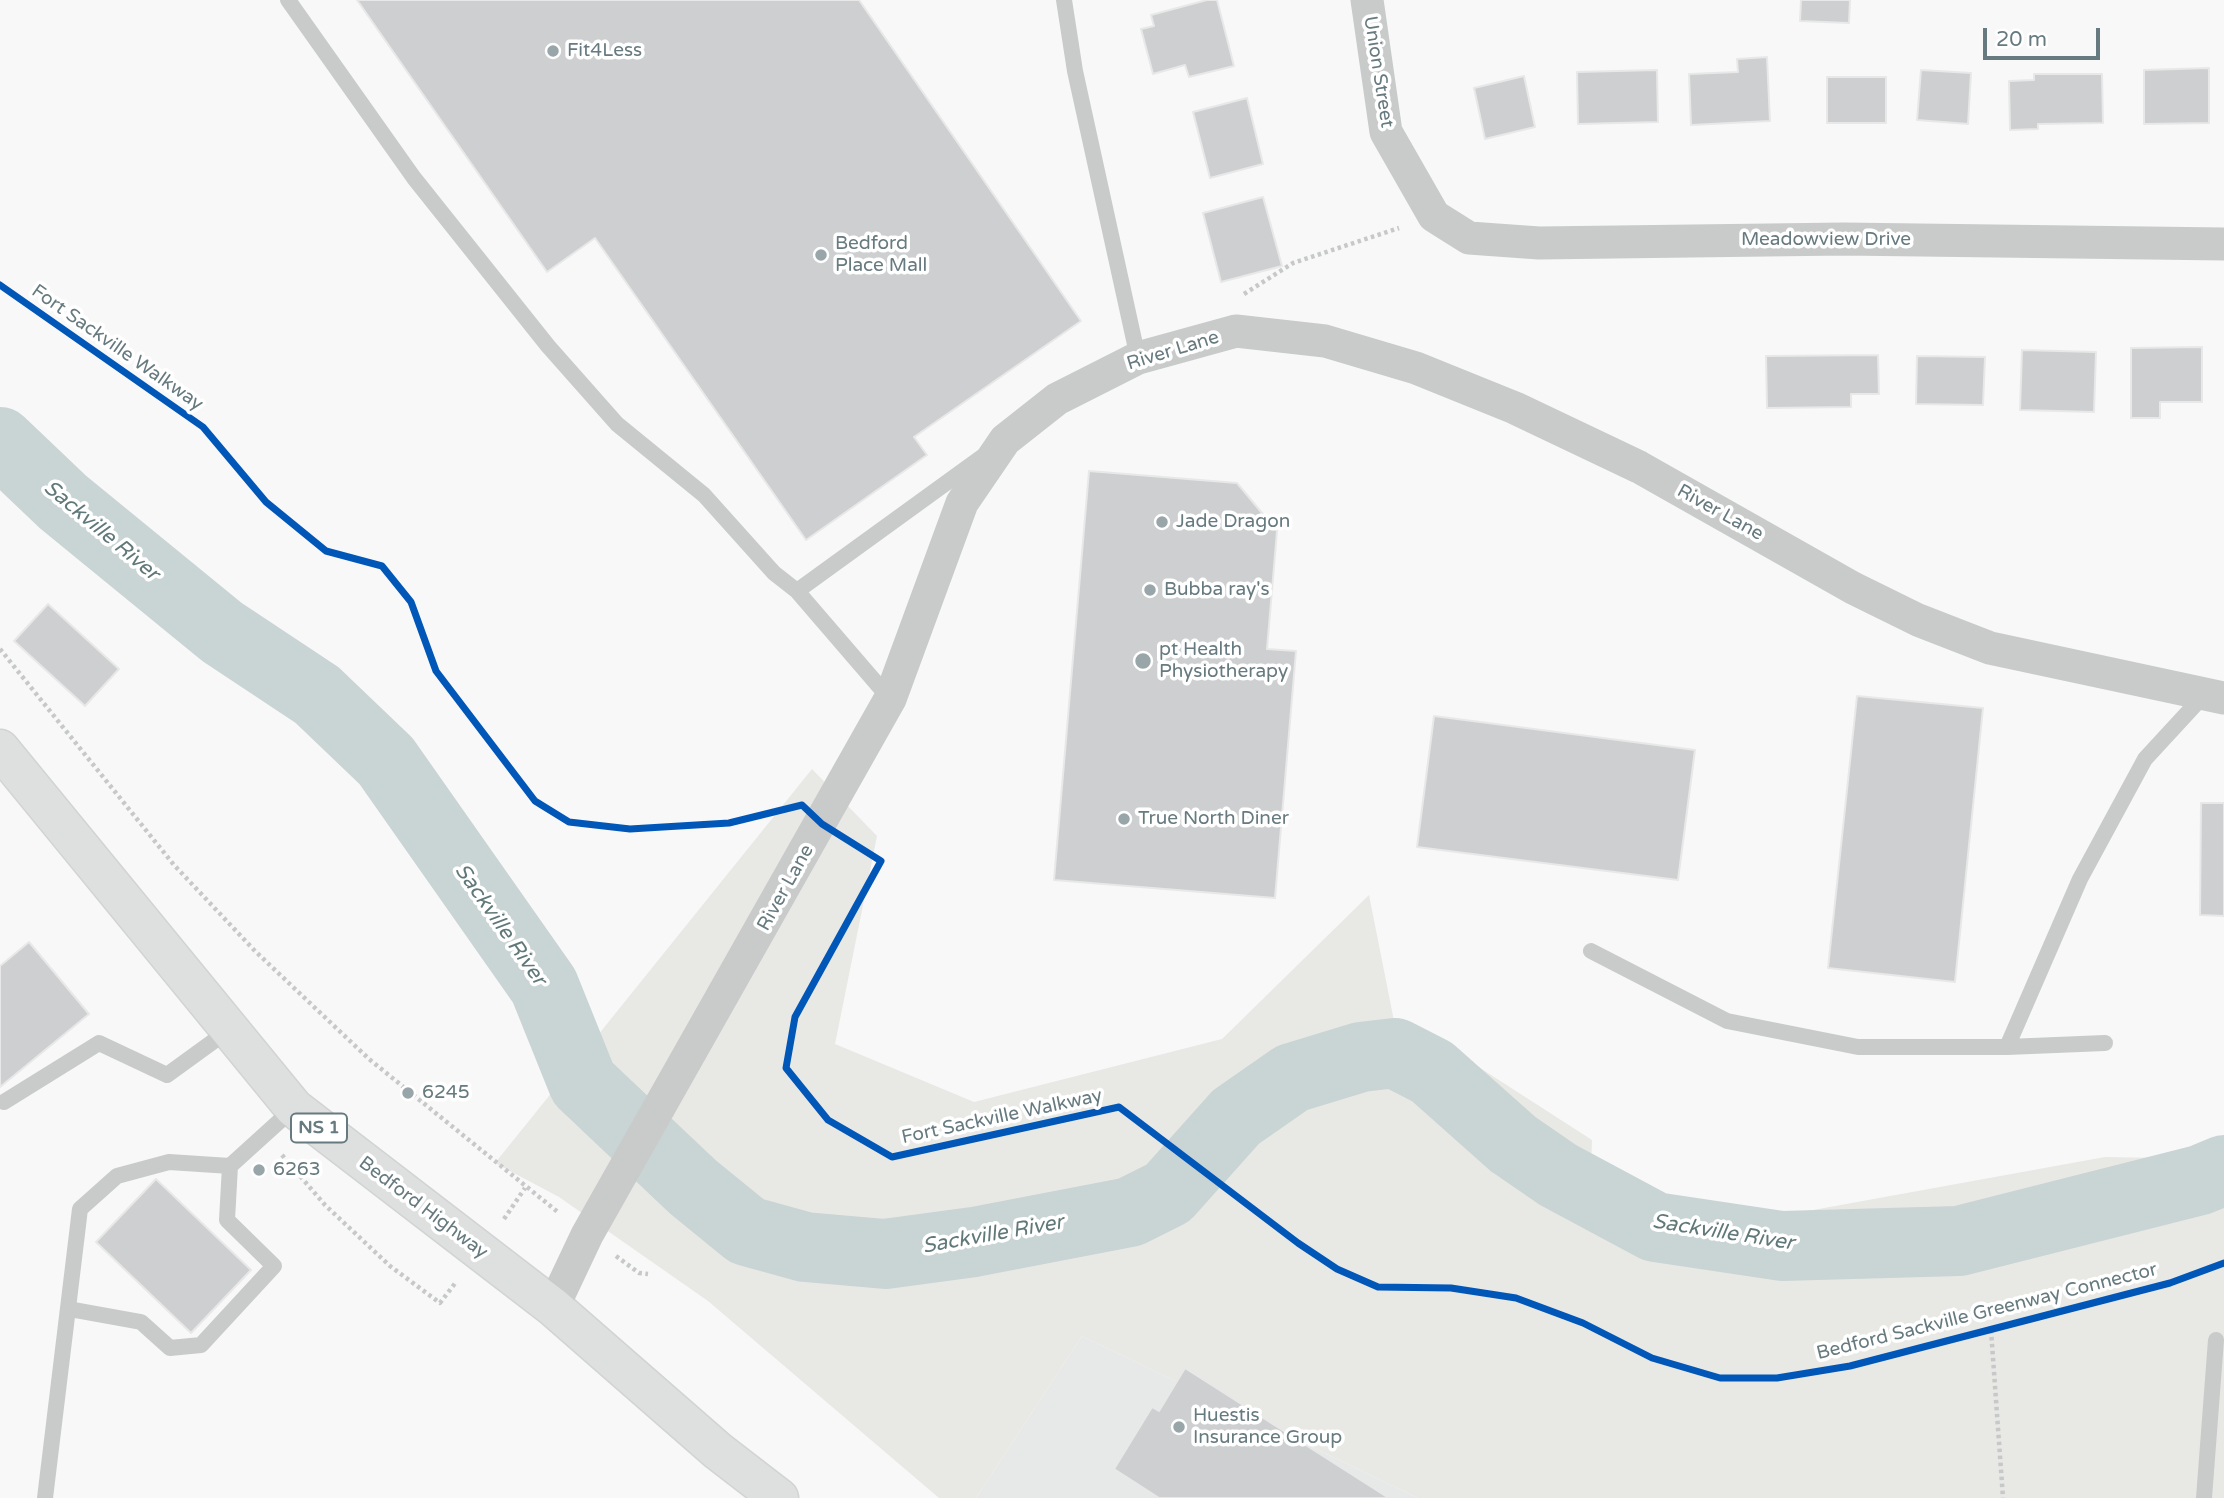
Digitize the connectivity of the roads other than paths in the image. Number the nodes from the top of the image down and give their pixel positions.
1 (288, 0) edge
2 (1064, 0) edge
3 (1367, 0) edge
4 (1434, 216) joint
5 (2224, 244) edge
6 (1138, 358) junction
7 (1005, 440) junction
8 (797, 591) junction
9 (2214, 697) edge
10 (890, 699) junction
11 (0, 749) edge
12 (1591, 951) dead end
13 (229, 1030) junction
14 (2105, 1043) dead end
15 (2007, 1047) junction
16 (4, 1102) dead end
17 (294, 1108) junction
18 (230, 1166) junction
19 (553, 1307) junction
20 (69, 1309) junction
21 (2216, 1340) dead end
22 (45, 1498) edge
23 (779, 1498) edge
24 (2204, 1498) edge

1 - 8 lane
2 - 6 lane
3 - 4 street, Union Street
4 - 5 street, Meadowview Drive
6 - 7 street, River Lane
6 - 9 street, River Lane
7 - 8 lane
7 - 10 street, River Lane
8 - 10 lane
9 - 15 lane
10 - 19 street, River Lane
11 - 13 main road, Bedford Highway / NS 1
12 - 15 lane
13 - 16 lane
13 - 17 main road, Bedford Highway / NS 1
14 - 15 lane
17 - 18 lane
17 - 19 main road, Bedford Highway / NS 1
18 - 20 lane
18 - 20 lane
19 - 23 main road, Bedford Highway / NS 1
20 - 22 lane
21 - 24 lane

